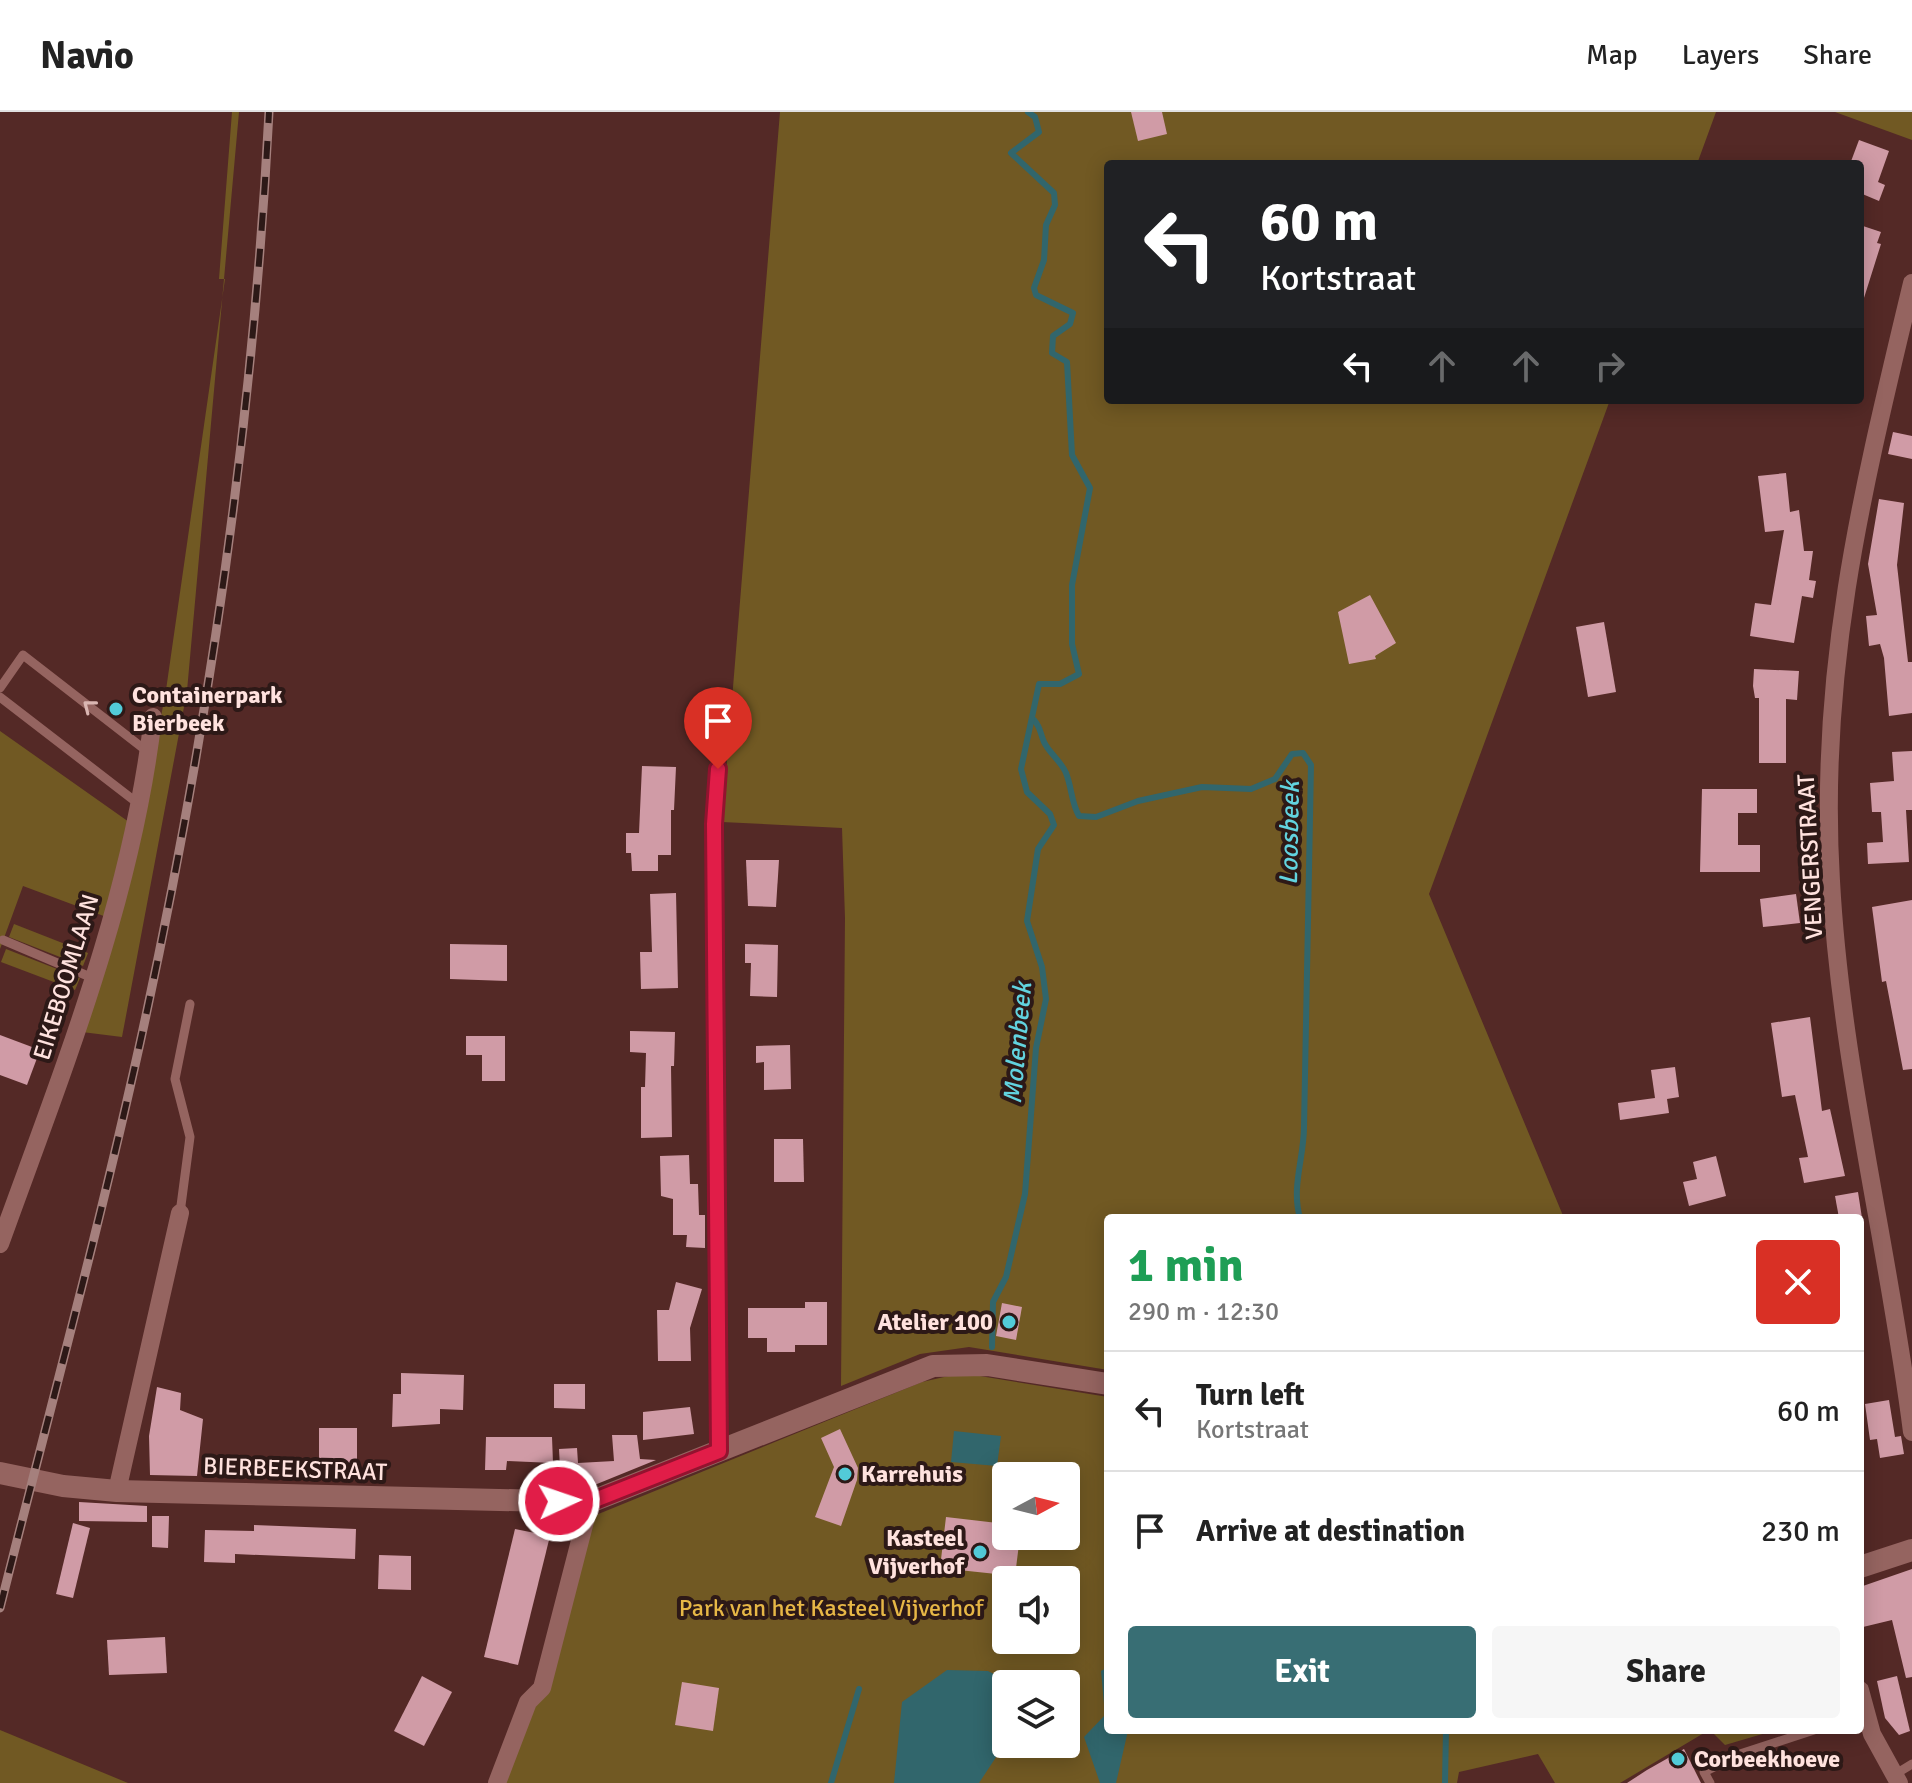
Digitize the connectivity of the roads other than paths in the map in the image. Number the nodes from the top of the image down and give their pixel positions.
1 (1912, 283) edge
2 (0, 688) edge
3 (0, 697) edge
4 (153, 717) dead end
5 (151, 754) junction
6 (718, 769) dead end
7 (141, 805) junction
8 (3, 940) dead end
9 (95, 979) junction
10 (190, 1004) dead end
11 (180, 1213) joint
12 (0, 1244) edge
13 (1104, 1383) edge
14 (1912, 1432) edge
15 (719, 1451) junction
16 (0, 1473) edge
17 (117, 1491) junction
18 (590, 1502) junction
19 (1912, 1550) edge
20 (1864, 1566) edge
21 (1864, 1716) edge
22 (1802, 1734) edge
23 (1912, 1764) edge
24 (1896, 1779) edge
25 (497, 1783) edge
26 (1710, 1783) edge

1 - 14 street, VENGERSTRAAT
5 -> 2 lane
3 - 7 lane
4 - 5 street, EIKEBOOMLAAN
5 - 7 street, EIKEBOOMLAAN
6 - 15 street
7 - 9 street, EIKEBOOMLAAN
8 - 9 lane
9 - 12 street, EIKEBOOMLAAN
10 - 11 lane
11 - 17 street
13 - 15 street, BIERBEEKSTRAAT
15 - 18 street, BIERBEEKSTRAAT
16 - 17 street, BIERBEEKSTRAAT
17 - 18 street, BIERBEEKSTRAAT
18 - 25 street
19 - 20 street
21 - 24 street
22 - 26 lane
23 - 24 lane

